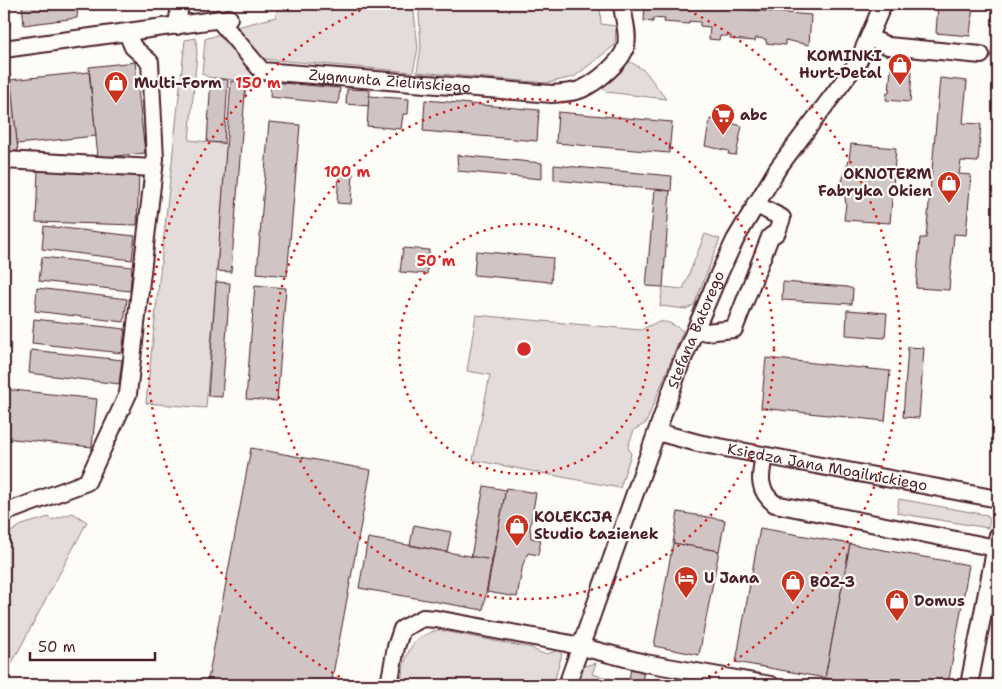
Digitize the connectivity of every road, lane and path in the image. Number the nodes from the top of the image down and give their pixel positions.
1 (180, 4) edge
2 (622, 4) edge
3 (880, 4) edge
4 (177, 26) junction
5 (127, 33) junction
6 (870, 38) junction
7 (4, 49) edge
8 (981, 55) dead end
9 (4, 160) edge
10 (154, 168) junction
11 (756, 204) junction
12 (696, 329) junction
13 (656, 432) junction
14 (764, 456) junction
15 (998, 499) edge
16 (4, 513) edge
17 (997, 541) edge
18 (580, 647) junction
19 (389, 685) edge
20 (567, 685) edge
21 (771, 685) edge
22 (969, 685) edge

1 - 4 street
2 - 4 street, Zygmunta Zielińskiego
3 - 6 street, Stefana Batorego
4 - 5 street, Zygmunta Zielińskiego
5 - 7 street, Zygmunta Zielińskiego
5 - 10 street
6 - 8 street
6 - 11 street, Stefana Batorego
9 - 10 street
10 - 16 street
11 - 12 street, Stefana Batorego
11 - 12 street
12 - 13 street, Stefana Batorego
13 - 14 street, Księdza Jana Mogilnickiego
13 - 18 street, Stefana Batorego
14 - 15 street, Księdza Jana Mogilnickiego
14 - 17 street
17 - 22 street
18 - 19 street
18 - 20 street, Stefana Batorego
18 - 21 street

